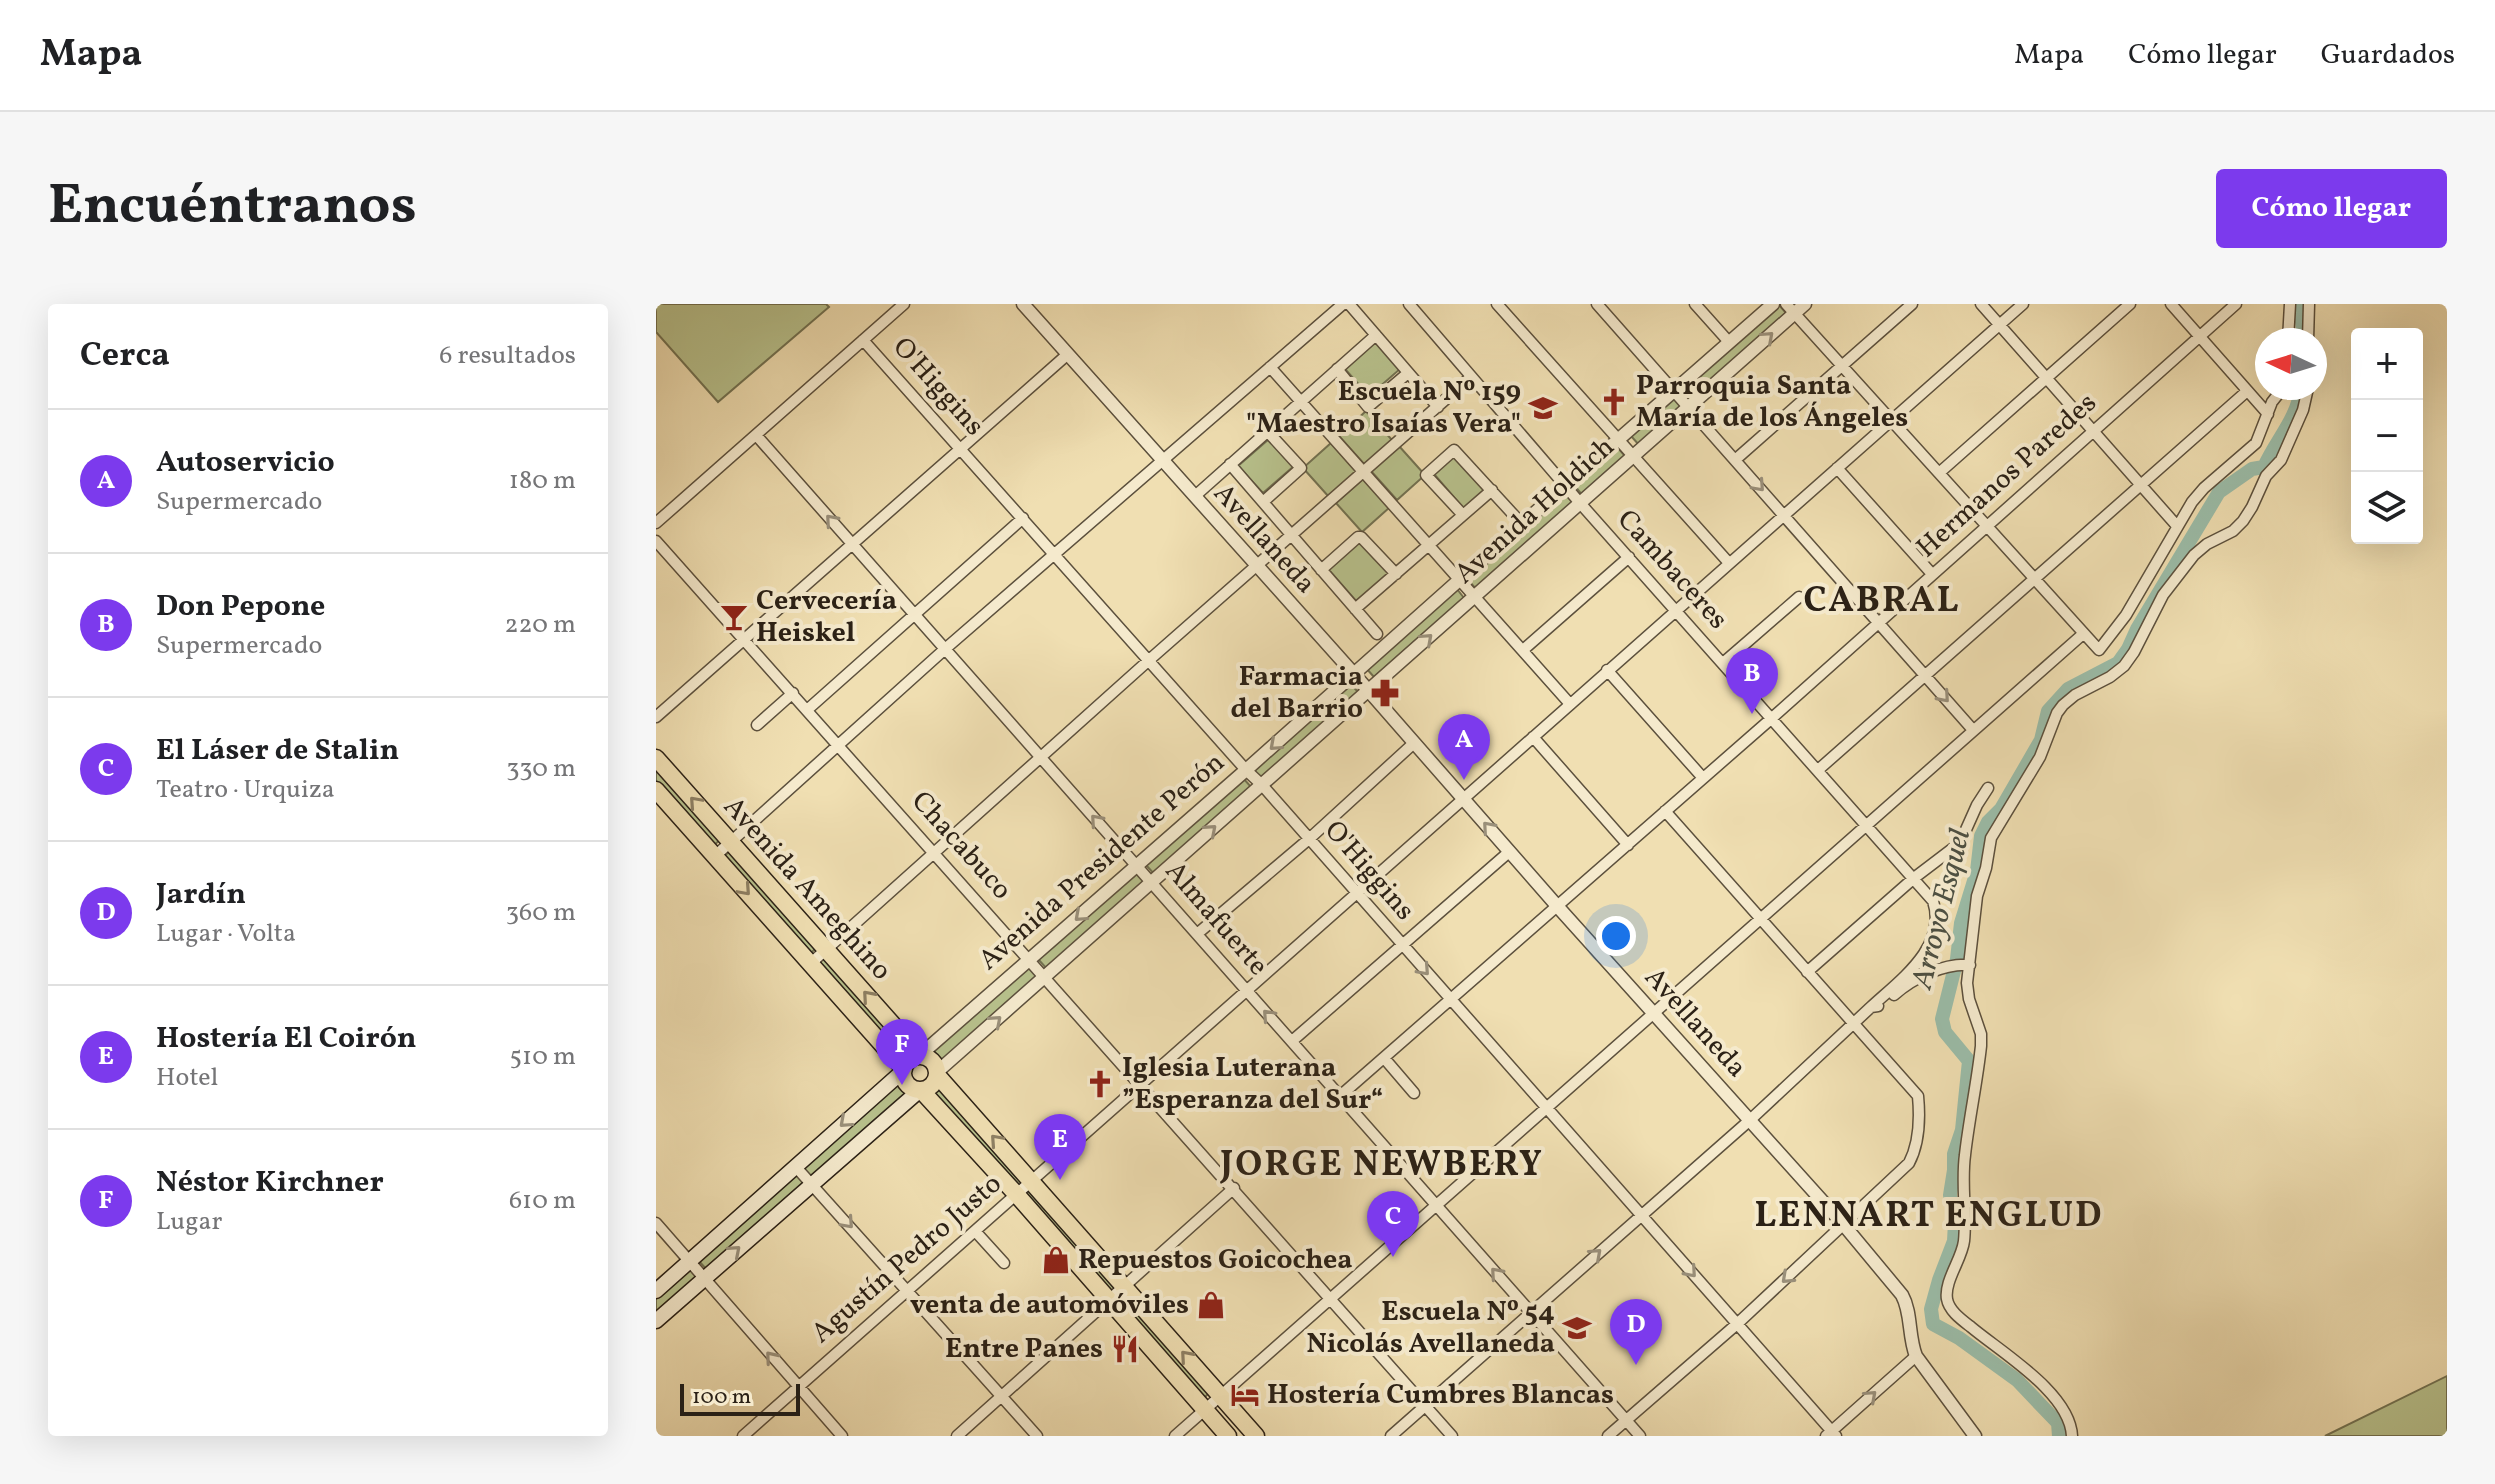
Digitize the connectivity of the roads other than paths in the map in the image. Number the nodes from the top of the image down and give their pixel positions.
1 (904, 304) edge
2 (1023, 304) edge
3 (1343, 304) edge
4 (1349, 304) edge
5 (1409, 304) edge
6 (1497, 304) edge
7 (1597, 304) edge
8 (1695, 304) edge
9 (1773, 304) edge
10 (1805, 304) edge
11 (1912, 304) edge
12 (1981, 304) edge
13 (2023, 304) edge
14 (2130, 304) edge
15 (2171, 304) edge
16 (2236, 304) edge
17 (2290, 304) edge
18 (2309, 304) edge
19 (1790, 309) edge
20 (1999, 325) junction
21 (2289, 328) edge
22 (2308, 328) edge
23 (1376, 335) junction
24 (2200, 337) junction
25 (863, 340) junction
26 (1729, 342) junction
27 (1068, 354) junction
28 (1270, 367) junction
29 (1843, 367) junction
30 (1337, 369) junction
31 (1408, 373) junction
32 (1471, 377) junction
33 (2046, 378) junction
34 (1674, 391) junction
35 (2246, 392) junction
36 (2273, 400) edge
37 (2305, 400) edge
38 (1300, 401) junction
39 (1438, 407) junction
40 (1688, 407) junction
41 (2268, 414) junction
42 (1891, 420) junction
43 (1267, 431) junction
44 (2093, 431) junction
45 (756, 435) junction
46 (1619, 440) junction
47 (961, 448) junction
48 (1633, 457) junction
49 (1162, 460) junction
50 (1735, 460) junction
51 (1230, 464) junction
52 (1837, 468) junction
53 (1363, 473) junction
54 (1939, 473) junction
55 (2140, 484) junction
56 (1565, 486) junction
57 (1492, 490) junction
58 (1195, 496) junction
59 (1263, 502) junction
60 (1580, 503) junction
61 (1784, 514) junction
62 (1463, 515) junction
63 (1023, 518) junction
64 (656, 523) edge
65 (1522, 524) junction
66 (1986, 526) junction
67 (2177, 526) junction
68 (1292, 535) junction
69 (656, 541) edge
70 (853, 544) junction
71 (1430, 546) junction
72 (1054, 555) junction
73 (1629, 557) junction
74 (1729, 563) junction
75 (1256, 566) junction
76 (1321, 570) junction
77 (1396, 574) junction
78 (1932, 574) junction
79 (2033, 578) junction
80 (1460, 580) junction
81 (1475, 596) junction
82 (1799, 597) dead end
83 (1355, 609) junction
84 (1676, 609) junction
85 (914, 613) junction
86 (1878, 622) junction
87 (1377, 634) dead end
88 (2083, 634) junction
89 (744, 640) junction
90 (945, 649) junction
91 (1523, 650) junction
92 (1148, 661) junction
93 (1723, 663) junction
94 (1607, 670) junction
95 (1354, 674) junction
96 (1925, 676) junction
97 (1368, 691) junction
98 (793, 693) junction
99 (1570, 704) junction
100 (807, 710) junction
101 (656, 717) edge
102 (1772, 718) junction
103 (757, 725) dead end
104 (1973, 730) junction
105 (1533, 737) junction
106 (1414, 743) junction
107 (839, 745) junction
108 (1041, 757) junction
109 (656, 758) edge
110 (1246, 770) junction
111 (1818, 770) junction
112 (1703, 778) junction
113 (1262, 785) junction
114 (1988, 788) dead end
115 (656, 790) edge
116 (1463, 799) junction
117 (1665, 811) junction
118 (1866, 824) junction
119 (1309, 839) junction
120 (731, 842) junction
121 (1628, 845) junction
122 (934, 852) junction
123 (1509, 852) junction
124 (715, 856) junction
125 (1137, 866) junction
126 (1914, 878) junction
127 (1151, 882) junction
128 (1356, 894) junction
129 (1558, 907) junction
130 (1760, 918) junction
131 (1197, 934) junction
132 (1402, 946) junction
133 (827, 950) junction
134 (1031, 960) junction
135 (810, 964) junction
136 (1964, 965) junction
137 (1807, 972) junction
138 (1045, 977) junction
139 (1248, 991) junction
140 (1450, 1000) junction
141 (1871, 1007) junction
142 (1654, 1013) junction
143 (1853, 1024) junction
144 (1292, 1041) junction
145 (918, 1056) junction
146 (1384, 1058) junction
147 (904, 1070) junction
148 (937, 1074) junction
149 (1142, 1085) junction
150 (921, 1090) junction
151 (1414, 1093) dead end
152 (1340, 1096) junction
153 (1546, 1109) junction
154 (1750, 1120) junction
155 (795, 1166) junction
156 (1032, 1181) junction
157 (812, 1183) junction
158 (1234, 1188) junction
159 (1017, 1195) junction
160 (1436, 1205) junction
161 (1640, 1214) junction
162 (656, 1223) edge
163 (1843, 1224) junction
164 (975, 1231) junction
165 (690, 1261) junction
166 (1004, 1263) dead end
167 (705, 1278) junction
168 (1125, 1285) junction
169 (908, 1290) junction
170 (656, 1291) edge
171 (1331, 1298) junction
172 (1109, 1300) junction
173 (1531, 1312) junction
174 (656, 1321) edge
175 (1737, 1324) junction
176 (1916, 1356) junction
177 (797, 1387) junction
178 (1002, 1396) junction
179 (1221, 1397) junction
180 (1426, 1405) junction
181 (1205, 1410) junction
182 (1626, 1420) junction
183 (1831, 1434) edge
184 (743, 1436) edge
185 (842, 1436) edge
186 (957, 1436) edge
187 (1037, 1436) edge
188 (1175, 1436) edge
189 (1228, 1436) edge
190 (1256, 1436) edge
191 (1391, 1436) edge
192 (1452, 1436) edge
193 (1608, 1436) edge
194 (1640, 1436) edge
195 (1975, 1436) edge
196 (2072, 1436) edge

1 - 25 street
2 - 27 street, Avellaneda
3 - 28 street
4 - 23 street
5 - 32 street, Cambaceres
6 - 46 street
7 - 34 street
8 - 26 street
9 - 26 street, Avenida Holdich
10 - 19 street, Avenida Holdich
11 - 29 street
12 - 20 street
13 - 20 street, Agustín Pedro Justo
14 - 33 street
15 - 24 street
16 - 24 street, Hermanos Paredes
17 - 21 street
18 - 22 street
19 - 29 street
40 -> 19 street, Avenida Holdich
20 - 33 street
20 - 42 street, Agustín Pedro Justo
23 - 30 street
23 - 31 street
24 - 35 street
24 - 44 street, Hermanos Paredes
25 - 45 street
25 - 47 street, O'Higgins
26 - 34 street, Avenida Holdich
27 - 47 street
27 - 49 street, Avellaneda
28 - 38 street
28 - 49 street
29 - 42 street
29 - 50 street
30 - 31 street
30 - 38 street
31 - 39 street
32 - 39 street
32 - 56 street, Cambaceres
33 - 44 street
33 - 54 street
34 - 40 street
34 - 46 street, Avenida Holdich
35 - 41 street
35 - 55 street
36 - 41 street
37 - 136 street
38 - 43 street
38 - 53 street
39 - 53 street
40 - 48 street, Avenida Holdich
40 - 50 street
41 - 67 street
42 - 52 street, Agustín Pedro Justo
42 - 54 street
43 - 51 street
43 - 59 street
44 - 55 street
44 - 66 street, Hermanos Paredes
45 - 64 street
70 -> 45 street, Almafuerte
46 - 48 street
46 - 56 street, Avenida Holdich
47 - 63 street, O'Higgins
47 - 70 street
48 - 60 street, Avenida Holdich
48 - 74 street
49 - 58 street, Avellaneda
49 - 72 street
50 -> 61 street
51 - 58 street
51 - 59 street
52 - 61 street, Agustín Pedro Justo
52 - 78 street
53 - 68 street
53 - 71 street
54 - 66 street
55 - 67 street
55 - 79 street
56 - 60 street, Cambaceres
56 - 65 street, Avenida Holdich
57 - 62 street
57 - 62 street
57 - 65 street
58 - 75 street, Avellaneda
59 - 68 street
60 - 73 street, Cambaceres
60 - 81 street, Avenida Holdich
61 - 74 street, Agustín Pedro Justo
61 - 86 street
62 - 71 street
63 - 72 street, O'Higgins
63 - 85 street
65 - 80 street, Avenida Holdich
66 - 78 street, Hermanos Paredes
66 - 79 street
67 - 88 street
68 - 75 street
68 - 76 street
69 - 89 street, Chacabuco
70 - 85 street, Almafuerte
70 - 89 street
71 - 77 street
71 - 80 street
72 - 90 street
72 - 92 street, O'Higgins
73 - 84 street, Cambaceres
73 - 91 street
74 - 84 street, Agustín Pedro Justo
75 - 92 street
75 - 95 street, Avellaneda
76 - 77 street
76 - 83 street
77 - 83 street
78 - 86 street, Hermanos Paredes
79 - 88 street
79 - 96 street
80 - 81 street
80 - 95 street, Avenida Holdich
81 - 91 street
97 -> 81 street, Avenida Holdich
82 - 93 street
83 - 87 street
84 - 93 street, Cambaceres
84 - 94 street, Agustín Pedro Justo
85 - 90 street, Almafuerte
85 - 100 street
86 - 96 street
86 - 102 street, Hermanos Paredes
88 - 104 street
89 - 98 street, Chacabuco
89 - 101 street
90 - 107 street
90 - 108 street, Almafuerte
91 - 99 street
92 - 108 street
92 - 110 street, O'Higgins
93 - 102 street, Cambaceres
94 - 99 street, Agustín Pedro Justo
94 - 112 street
95 - 97 street, Avellaneda
95 -> 110 street, Avenida Presidente Perón
96 -> 104 street
96 - 111 street
97 - 106 street, Avellaneda
97 - 113 street, Avenida Presidente Perón
98 - 100 street, Chacabuco
98 - 103 street
99 - 105 street, Agustín Pedro Justo
100 - 107 street, Chacabuco
102 - 111 street, Cambaceres
102 - 112 street, Hermanos Paredes
104 - 118 street
105 - 116 street, Agustín Pedro Justo
105 - 121 street
106 - 116 street, Avellaneda
106 - 119 street
107 - 120 street
107 - 122 street, Chacabuco
108 - 122 street
125 -> 108 street, Almafuerte
120 -> 109 highway, Avenida Ameghino
110 - 113 street, O'Higgins
110 - 125 street, Avenida Presidente Perón
111 - 118 street, Cambaceres
112 - 117 street, Hermanos Paredes
113 - 119 street, O'Higgins
127 -> 113 street, Avenida Presidente Perón
114 - 126 street
115 - 124 highway, Avenida Ameghino
123 -> 116 street, Avellaneda
116 - 128 street, Agustín Pedro Justo
117 - 121 street, Hermanos Paredes
117 - 130 street
118 - 126 street, Cambaceres
118 - 130 street
119 - 128 street, O'Higgins
119 - 131 street
120 - 124 street
120 - 133 highway, Avenida Ameghino
121 - 129 street, Hermanos Paredes
122 - 133 street
122 - 134 street, Chacabuco
123 - 129 street, Avellaneda
123 - 132 street
124 -> 135 highway, Avenida Ameghino
125 - 127 street, Almafuerte
125 -> 134 street, Avenida Presidente Perón
126 - 137 street
126 - 141 street, Cambaceres
127 - 131 street, Almafuerte
127 - 138 street, Avenida Presidente Perón
128 - 132 street, O'Higgins
128 - 139 street, Agustín Pedro Justo
129 - 140 street, Hermanos Paredes
129 - 142 street, Avellaneda
130 - 137 street
130 - 142 street
131 - 139 street, Almafuerte
132 -> 140 street, O'Higgins
132 - 144 street
133 - 135 street
145 -> 133 highway, Avenida Ameghino
134 - 138 street, Chacabuco
134 - 145 street, Avenida Presidente Perón
135 - 147 highway, Avenida Ameghino
136 - 141 street
136 - 196 street
137 - 143 street
148 -> 138 street, Avenida Presidente Perón
138 - 149 street, Chacabuco
144 -> 139 street, Almafuerte
139 - 149 street, Agustín Pedro Justo
140 - 146 street, Hermanos Paredes
140 - 153 street, O'Higgins
141 - 143 street
142 - 153 street
142 - 154 street, Avellaneda
143 - 154 street
143 - 163 street
144 - 152 street, Almafuerte
145 - 147 highway
145 - 148 highway
146 - 151 street
146 - 152 street, Hermanos Paredes
147 - 150 highway
147 -> 155 main road
148 - 150 highway
156 -> 148 highway
149 - 156 street, Agustín Pedro Justo
149 - 158 street, Chacabuco
150 - 157 main road
150 - 159 highway
152 - 160 street, Almafuerte
153 - 160 street
153 - 161 street, O'Higgins
154 - 161 street
154 - 163 street, Avellaneda
155 - 157 street
155 - 165 main road
156 - 159 street, Agustín Pedro Justo
156 - 168 highway
167 -> 157 main road
157 -> 169 street
158 - 168 street
158 - 171 street, Chacabuco
159 - 164 street, Agustín Pedro Justo
159 - 172 highway
160 - 171 street
173 -> 160 street, Almafuerte
173 -> 161 street
161 -> 175 street, O'Higgins
162 - 165 street
163 -> 175 street
163 - 176 street, Avellaneda
164 - 166 street
164 - 169 street, Agustín Pedro Justo
165 - 167 street
165 - 170 main road
167 - 174 main road
177 -> 167 street
168 - 172 street
179 -> 168 highway
169 - 177 street, Agustín Pedro Justo
169 - 178 street
171 - 179 street
171 - 180 street, Chacabuco
172 - 178 street
172 - 181 highway
173 - 180 street
173 - 182 street, Almafuerte
175 - 182 street
175 - 183 street, O'Higgins
183 -> 176 street
176 - 195 street, Avellaneda
177 - 184 street, Agustín Pedro Justo
177 - 185 street
178 - 186 street
178 - 187 street
179 - 181 street
179 - 190 highway
180 - 191 street
180 - 192 street, Chacabuco
181 - 188 street
181 - 189 highway
182 - 193 street
182 - 194 street, Almafuerte

